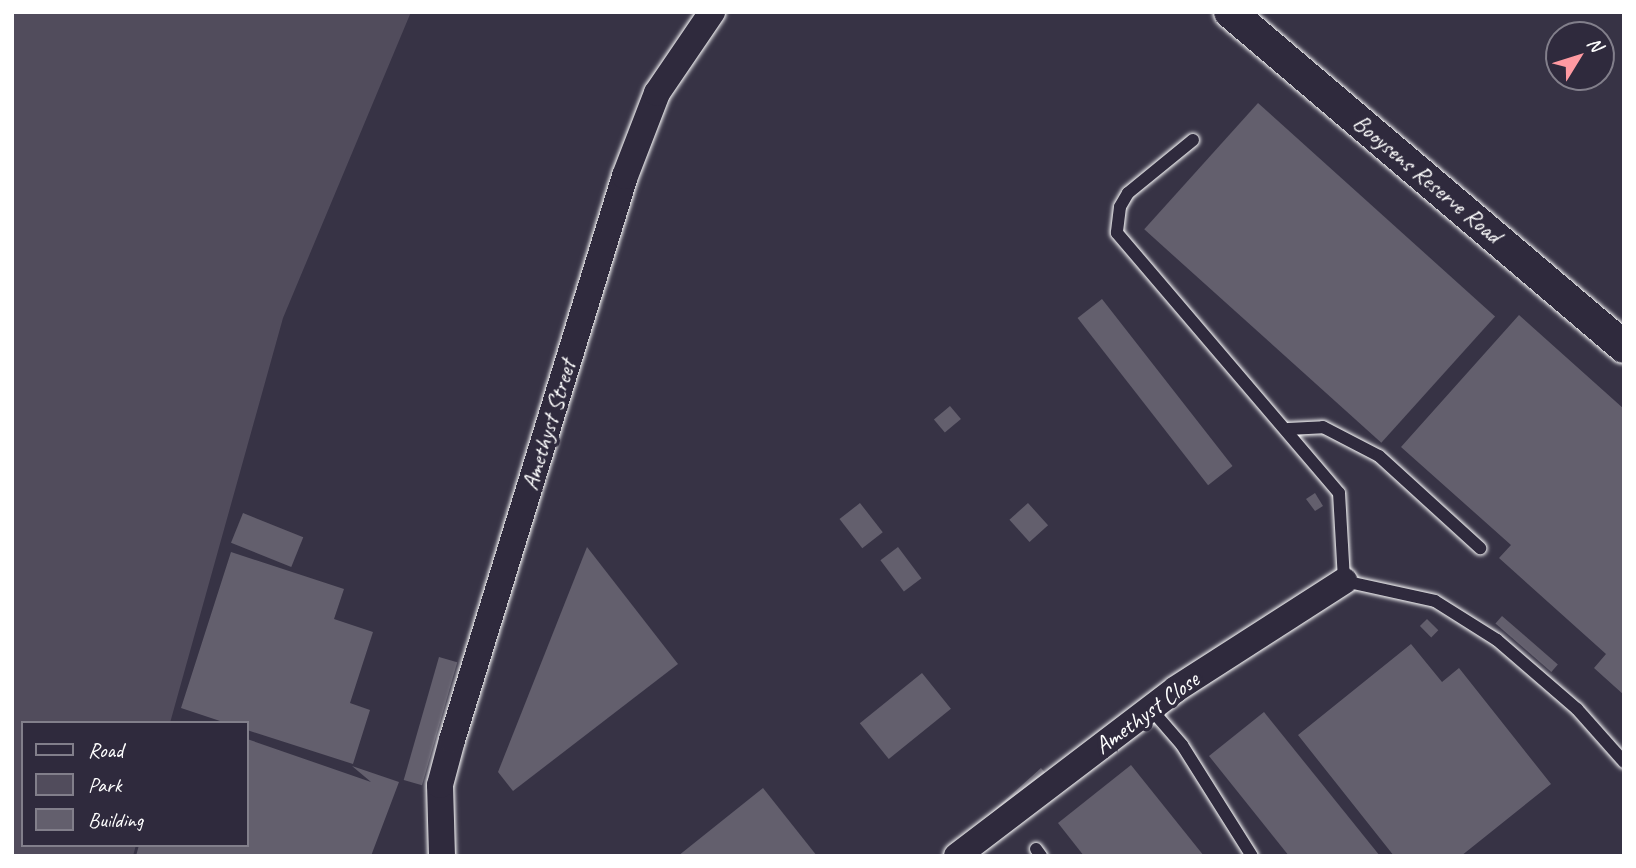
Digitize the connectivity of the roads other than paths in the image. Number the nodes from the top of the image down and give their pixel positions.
1 (712, 12) edge
2 (1230, 12) edge
3 (1193, 140) dead end
4 (1624, 346) edge
5 (1288, 429) junction
6 (1480, 548) dead end
7 (1344, 581) junction
8 (1150, 708) junction
9 (1624, 762) edge
10 (442, 856) edge
11 (957, 856) edge
12 (1252, 856) edge

1 - 10 street, Amethyst Street
2 - 4 street, Booysens Reserve Road
3 - 5 lane
5 - 6 lane
5 - 7 lane
7 - 8 street, Amethyst Close
7 - 9 lane
8 - 11 street, Amethyst Close
8 - 12 lane

